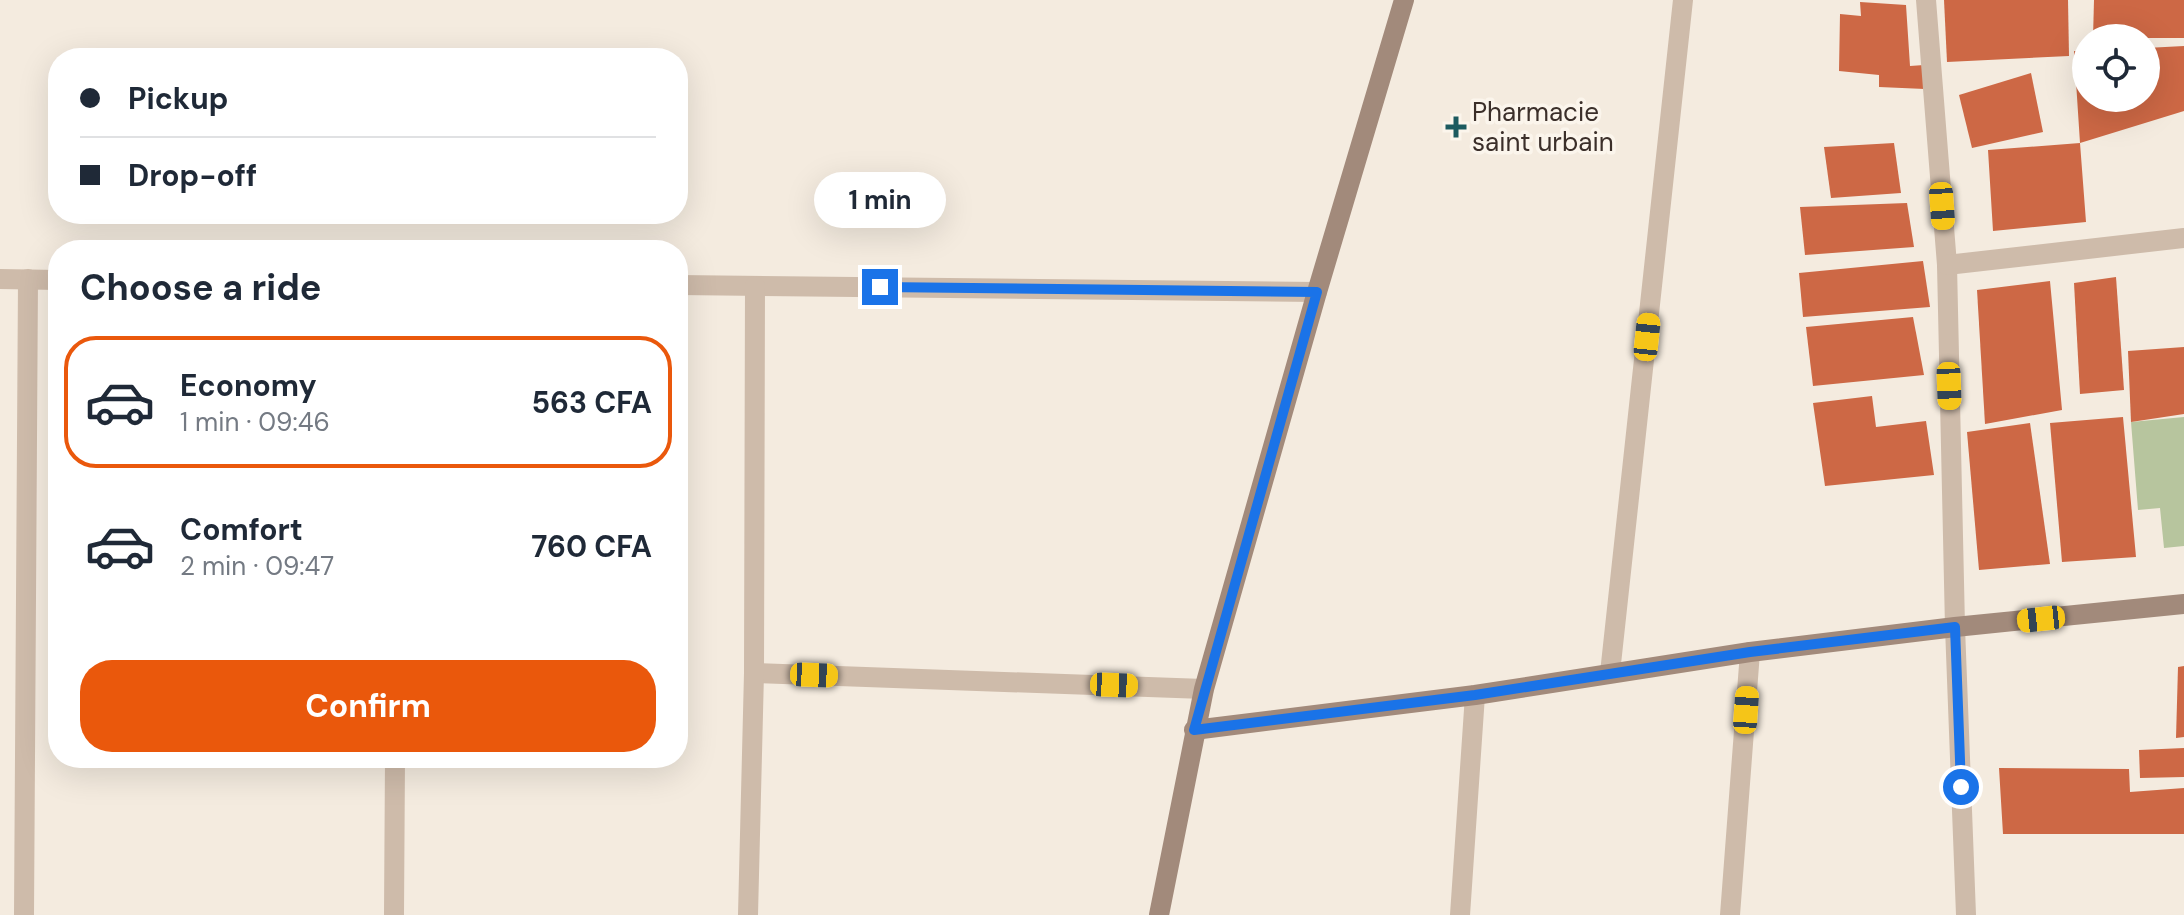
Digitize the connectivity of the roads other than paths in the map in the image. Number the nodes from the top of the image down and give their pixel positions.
1 (1683, 0) edge
2 (1926, 0) edge
3 (1404, 1) edge
4 (2184, 238) edge
5 (1947, 265) junction
6 (0, 279) edge
7 (28, 279) junction
8 (48, 280) edge
9 (688, 285) edge
10 (755, 286) junction
11 (1317, 292) junction
12 (2184, 604) edge
13 (1955, 627) junction
14 (1750, 652) junction
15 (754, 673) junction
16 (1610, 673) junction
17 (1204, 689) junction
18 (1475, 695) junction
19 (1194, 730) junction
20 (395, 768) edge
21 (24, 915) edge
22 (394, 915) edge
23 (748, 915) edge
24 (1159, 915) edge
25 (1460, 915) edge
26 (1730, 915) edge
27 (1966, 915) edge

1 - 16 street
2 - 5 street
3 - 11 street
4 - 5 street
5 - 13 street
6 - 7 street
7 - 8 street
7 - 21 street
9 - 10 street
10 - 11 street
10 - 15 street
11 - 17 street
12 - 13 street
13 - 14 street
13 - 27 street
14 - 16 street
14 - 26 street
15 - 17 street
15 - 23 street
16 - 18 street
17 - 19 street
18 - 19 street
18 - 25 street
19 - 24 street
20 - 22 street

